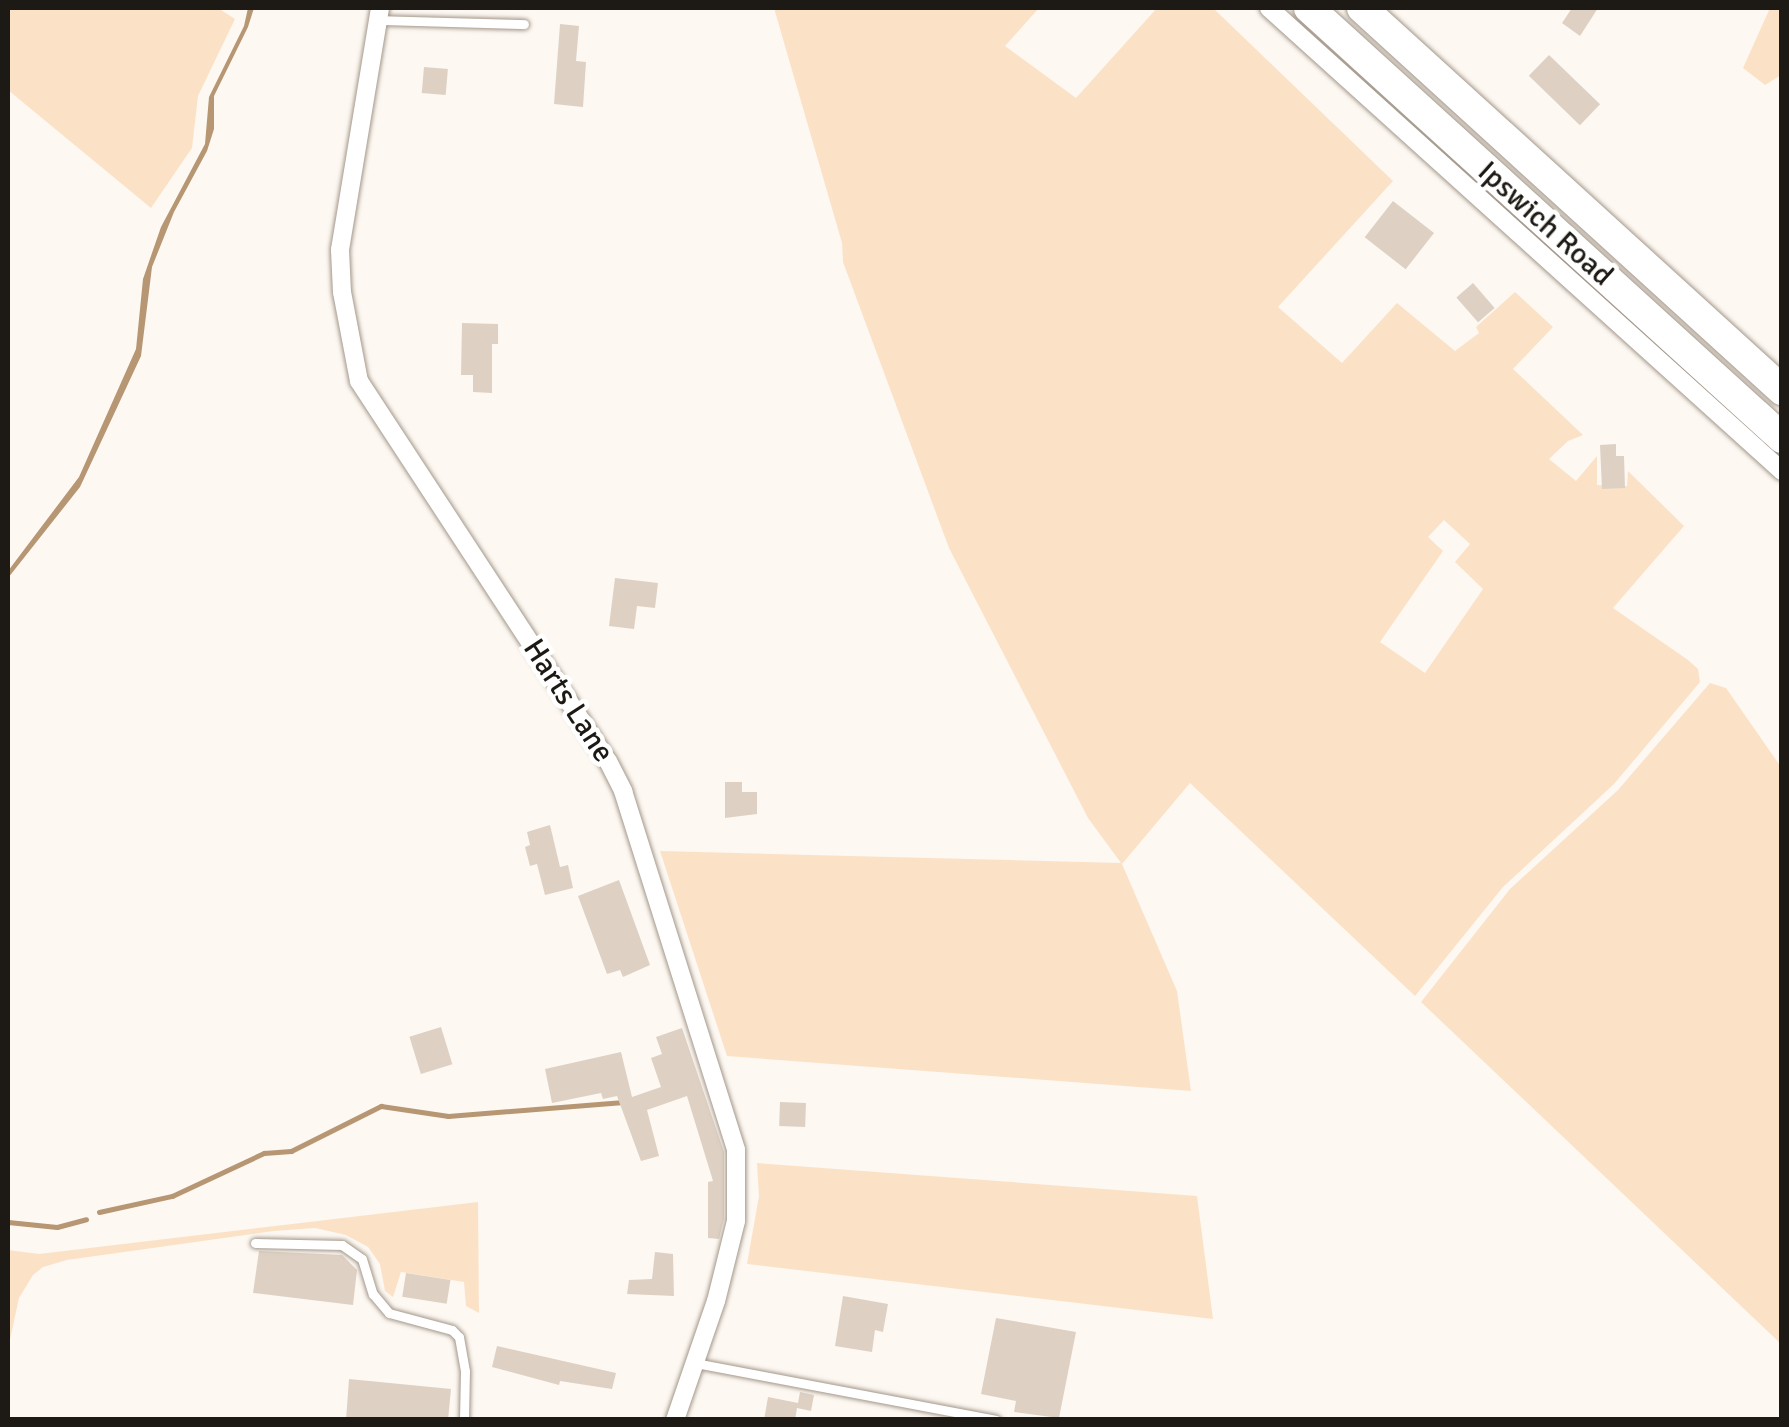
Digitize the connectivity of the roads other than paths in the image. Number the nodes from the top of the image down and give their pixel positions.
1 (1269, 8) edge
2 (1309, 8) edge
3 (1362, 8) edge
4 (379, 14) edge
5 (524, 24) dead end
6 (1776, 381) edge
7 (1782, 438) edge
8 (1782, 471) edge
9 (255, 1243) dead end
10 (695, 1363) junction
11 (464, 1420) edge
12 (675, 1420) edge
13 (996, 1420) edge

1 - 8 street
2 - 7 highway, Ipswich Road
3 - 6 highway, Ipswich Road
4 - 5 lane
4 - 10 street, Harts Lane
9 - 11 lane
10 - 12 street, Harts Lane
10 - 13 lane

